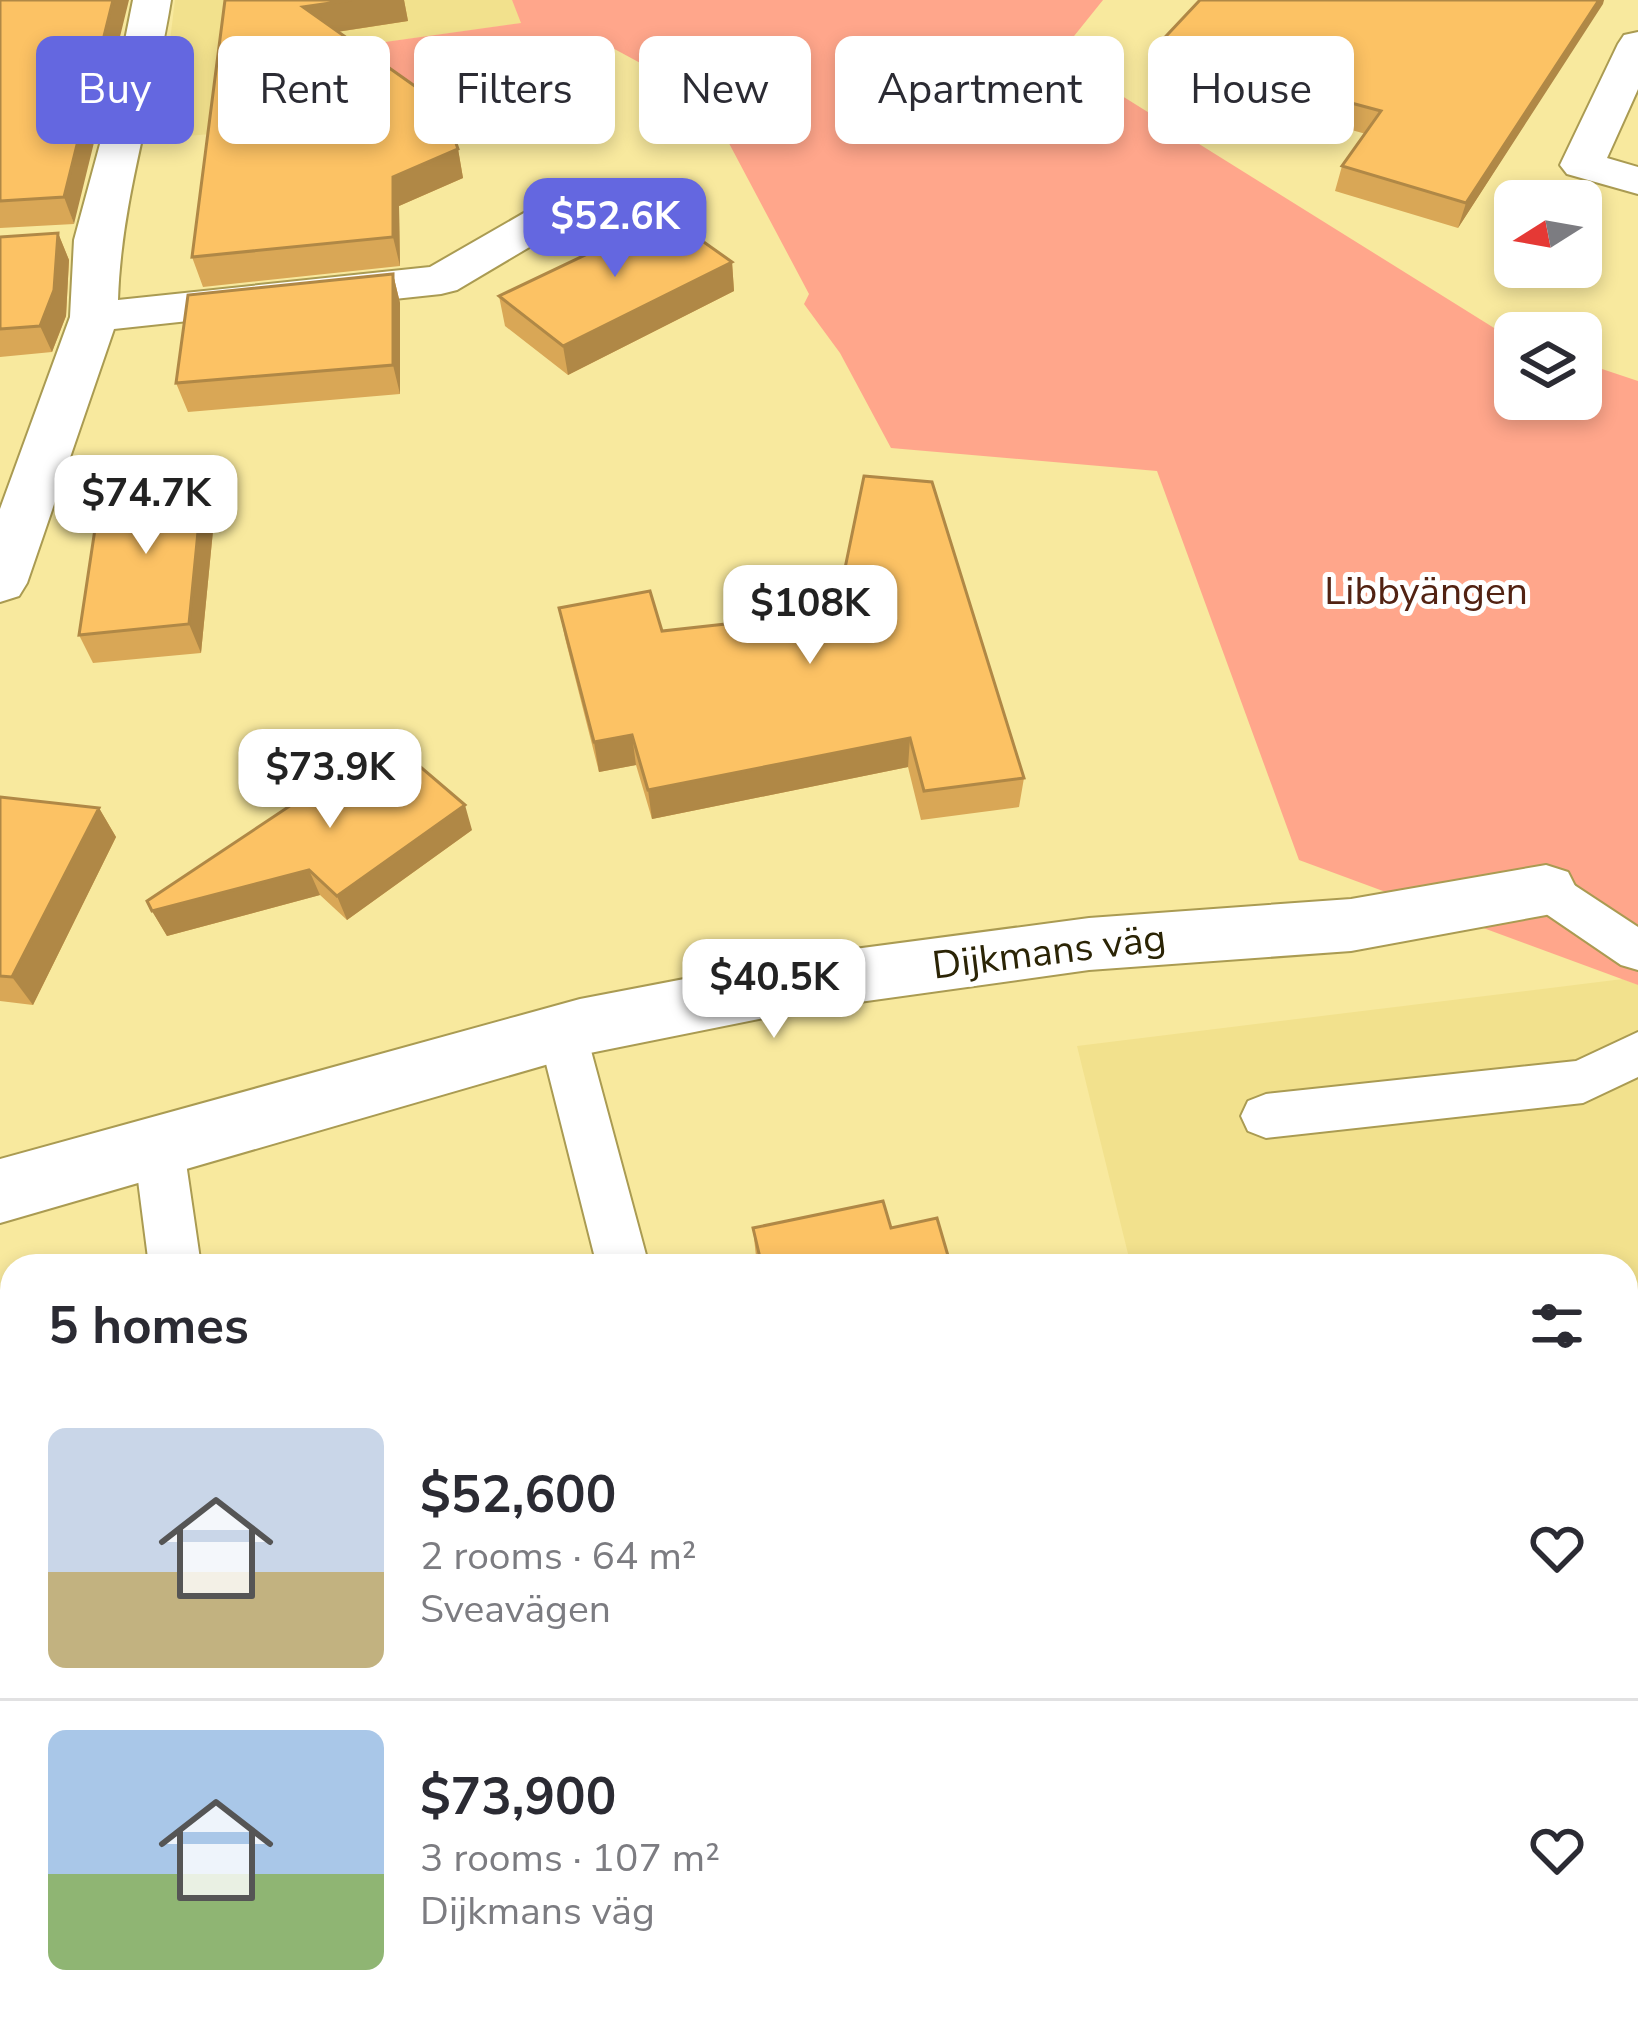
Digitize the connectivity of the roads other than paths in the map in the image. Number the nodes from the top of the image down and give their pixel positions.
1 (152, 0) edge
2 (1638, 44) edge
3 (1624, 106) edge
4 (1638, 181) edge
5 (559, 211) dead end
6 (94, 317) junction
7 (0, 583) edge
8 (1546, 890) joint
9 (1638, 951) edge
10 (562, 1032) junction
11 (1638, 1053) edge
12 (1266, 1116) dead end
13 (159, 1149) junction
14 (0, 1190) edge
15 (173, 1254) edge
16 (620, 1254) edge

1 - 6 street
2 - 3 street
3 - 4 street
5 - 6 street
6 - 7 street
8 - 9 lane
8 - 10 street, Dijkmans väg
10 - 13 street, Dijkmans väg
10 - 16 lane
11 - 12 lane
13 - 14 street, Dijkmans väg
13 - 15 lane

